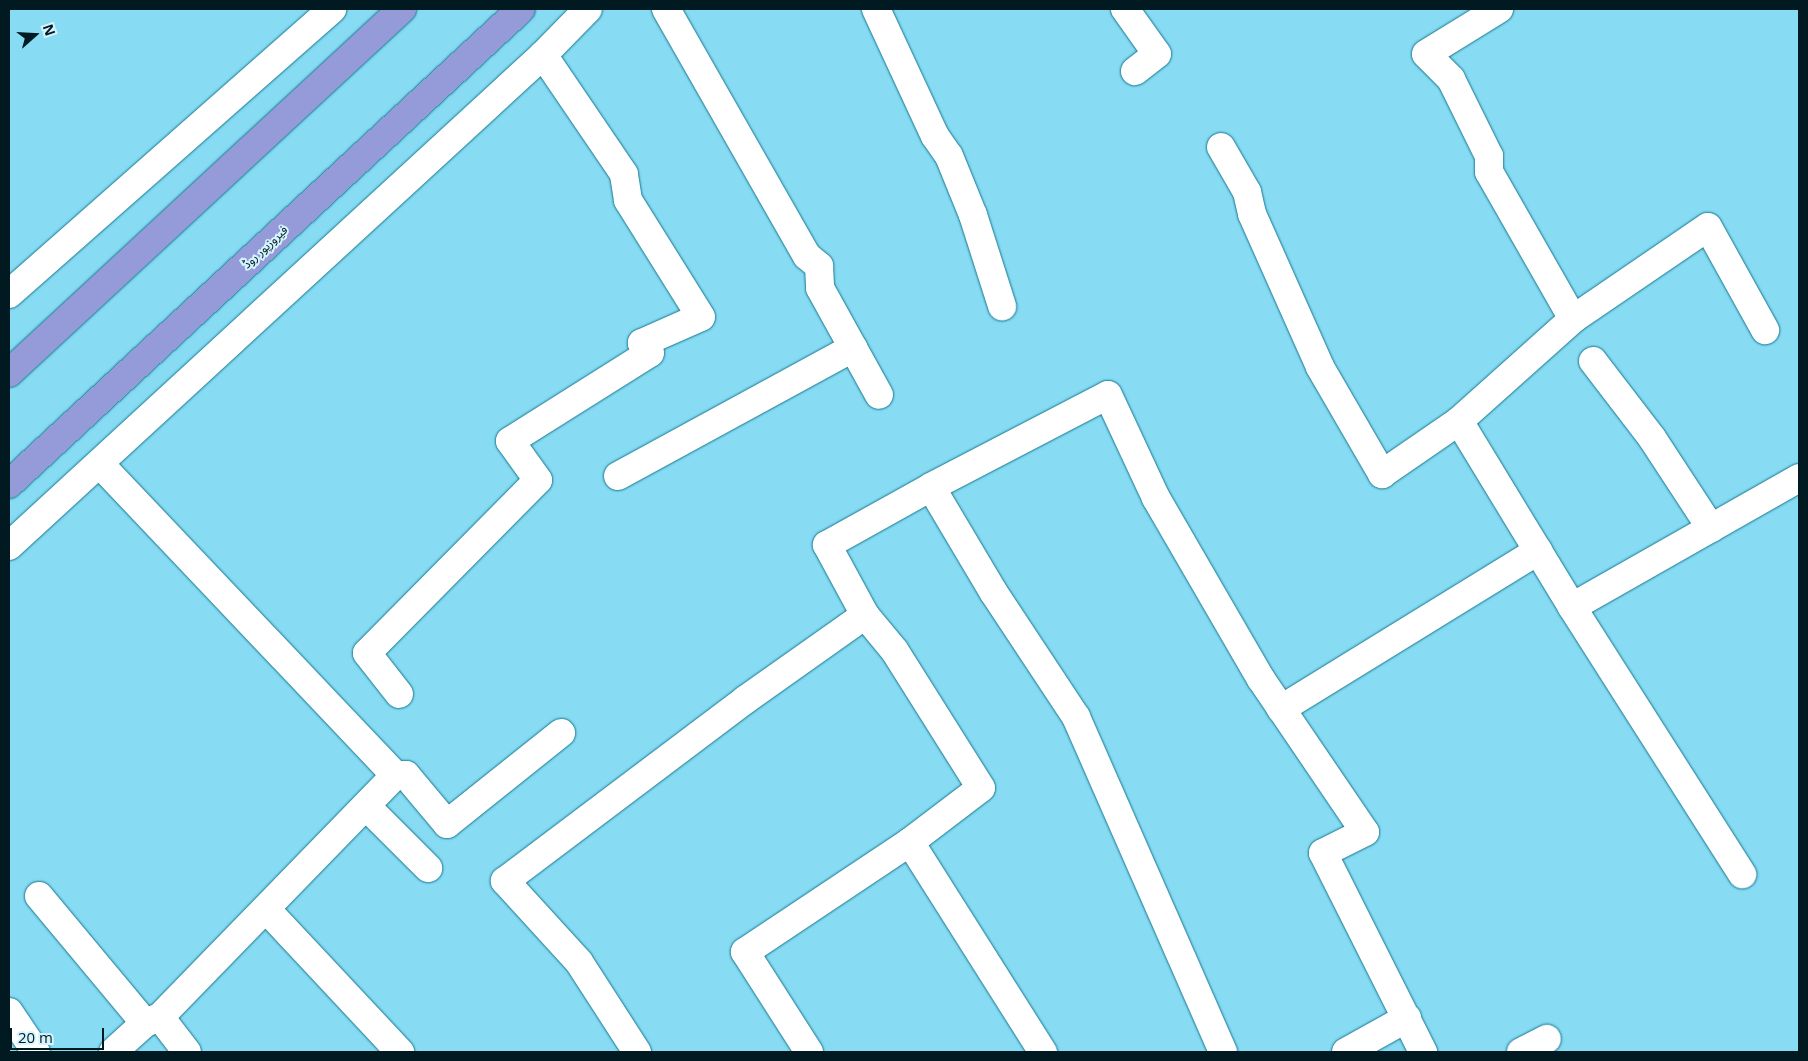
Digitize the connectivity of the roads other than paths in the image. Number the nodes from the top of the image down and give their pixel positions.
1 (332, 9) edge
2 (402, 9) edge
3 (521, 9) edge
4 (588, 9) edge
5 (666, 9) edge
6 (876, 9) edge
7 (1125, 9) edge
8 (1499, 9) edge
9 (543, 55) junction
10 (1135, 71) dead end
11 (1221, 147) dead end
12 (9, 294) edge
13 (1002, 306) dead end
14 (1573, 320) junction
15 (1765, 330) dead end
16 (853, 348) junction
17 (1593, 361) dead end
18 (9, 373) edge
19 (879, 395) dead end
20 (1458, 421) junction
21 (100, 464) junction
22 (618, 476) dead end
23 (1799, 478) edge
24 (9, 484) edge
25 (931, 487) junction
26 (1710, 528) junction
27 (9, 546) edge
28 (1538, 551) junction
29 (1572, 607) junction
30 (866, 614) junction
31 (399, 694) dead end
32 (1281, 709) junction
33 (561, 733) dead end
34 (394, 775) junction
35 (366, 806) junction
36 (910, 842) junction
37 (428, 868) dead end
38 (1742, 874) dead end
39 (39, 896) dead end
40 (267, 910) junction
41 (9, 1012) edge
42 (1407, 1018) junction
43 (153, 1020) junction
44 (1547, 1039) dead end
45 (36, 1052) edge
46 (113, 1052) edge
47 (187, 1052) edge
48 (400, 1052) edge
49 (637, 1052) edge
50 (809, 1052) edge
51 (1043, 1052) edge
52 (1223, 1052) edge
53 (1346, 1052) edge
54 (1422, 1052) edge
55 (1520, 1052) edge

1 - 12 street
2 - 18 highway
3 - 24 highway, فیروزپور روڈ
4 - 9 street
5 - 16 street
6 - 13 street
7 - 10 street
8 - 14 street
9 - 21 street
9 - 31 street
11 - 20 street
14 - 15 street
14 - 20 street
16 - 19 street
16 - 22 street
17 - 26 street
20 - 28 street
21 - 27 street
21 - 34 street
23 - 26 street
25 - 30 street
25 - 32 street
25 - 52 street
26 - 29 street
28 - 29 street
28 - 32 street
29 - 38 street
30 - 36 street
30 - 49 street
32 - 42 street
33 - 34 street
34 - 35 street
35 - 37 street
35 - 40 street
36 - 50 street
36 - 51 street
39 - 43 street
40 - 43 street
40 - 48 street
41 - 45 street
42 - 53 street
42 - 54 street
43 - 46 street
43 - 47 street
44 - 55 street

